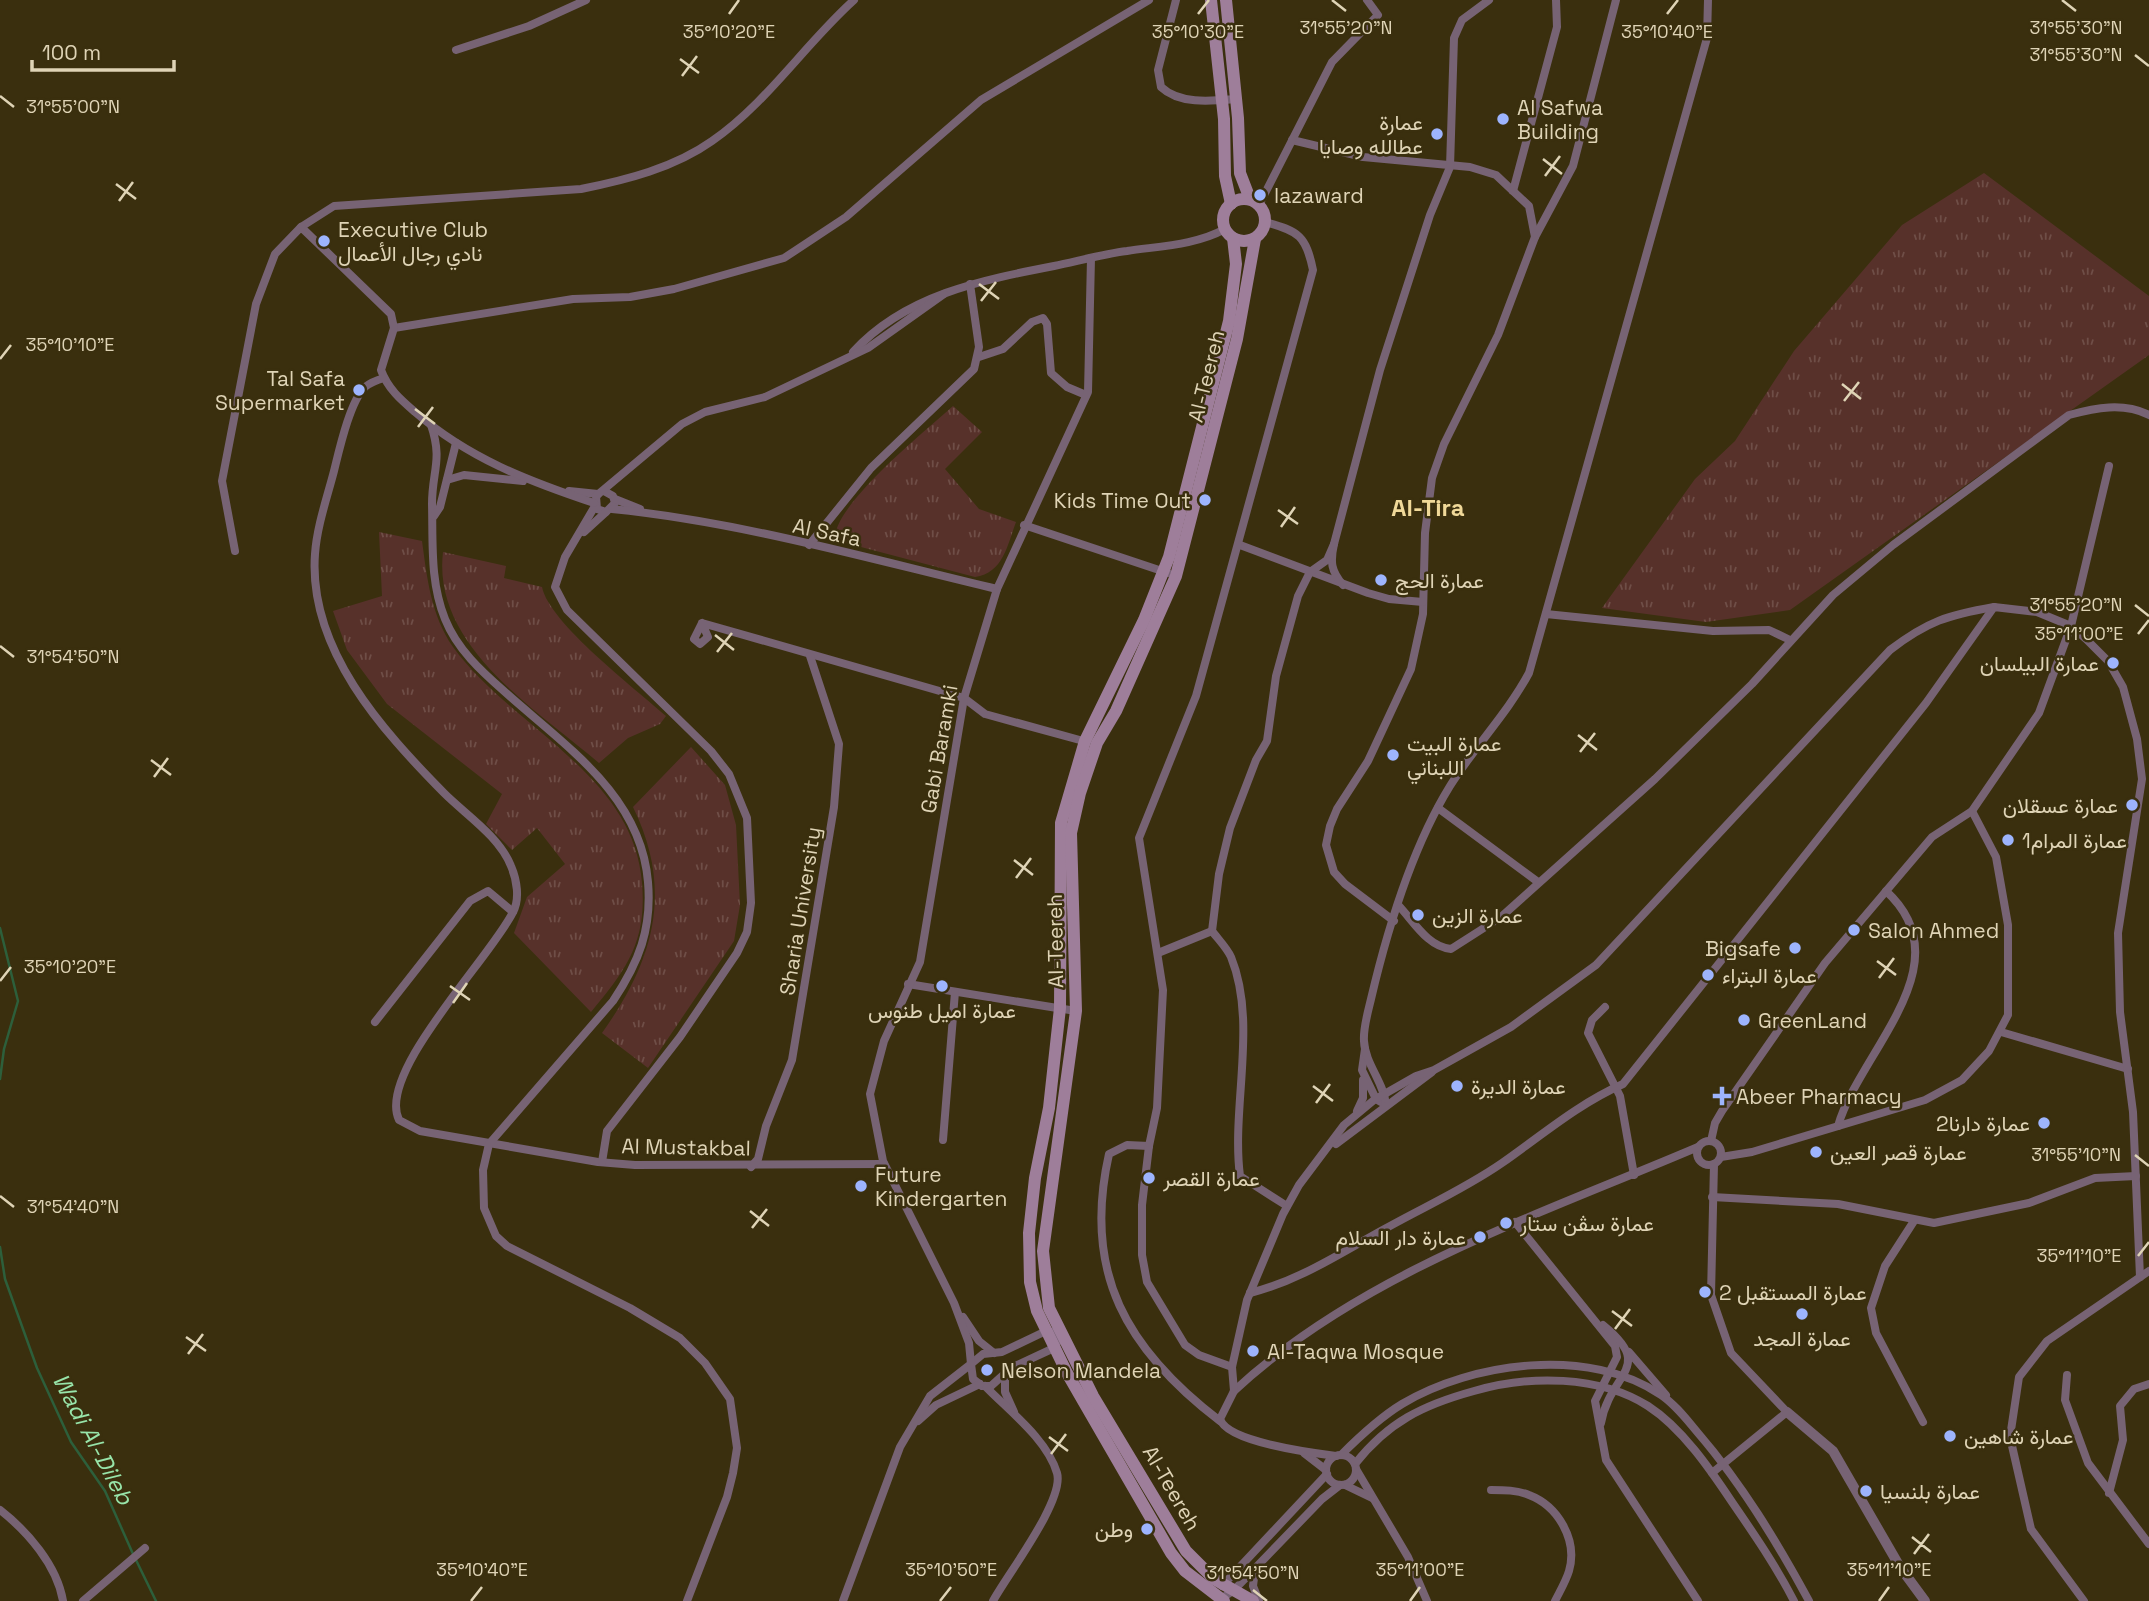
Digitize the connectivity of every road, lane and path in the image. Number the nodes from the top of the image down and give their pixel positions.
1 (586, 0) edge
2 (854, 0) edge
3 (1149, 0) edge
4 (1176, 0) edge
5 (1211, 0) edge
6 (1226, 0) edge
7 (1367, 0) edge
8 (1489, 0) edge
9 (1556, 0) edge
10 (1616, 0) edge
11 (1708, 0) edge
12 (456, 50) dead end
13 (1236, 99) junction
14 (1222, 100) junction
15 (1292, 140) junction
16 (1450, 167) junction
17 (1513, 191) junction
18 (1255, 202) junction
19 (1231, 204) junction
20 (1265, 222) junction
21 (301, 227) junction
22 (1229, 233) junction
23 (1535, 236) junction
24 (1255, 239) junction
25 (1091, 258) junction
26 (970, 284) junction
27 (394, 328) junction
28 (979, 357) junction
29 (384, 378) junction
30 (1086, 396) junction
31 (2149, 415) edge
32 (431, 425) junction
33 (456, 443) junction
34 (633, 465) junction
35 (2109, 466) dead end
36 (447, 480) junction
37 (536, 483) junction
38 (552, 489) junction
39 (601, 493) junction
40 (614, 497) junction
41 (594, 504) junction
42 (609, 511) junction
43 (650, 513) junction
44 (434, 516) junction
45 (1024, 525) junction
46 (580, 536) junction
47 (1334, 544) junction
48 (809, 545) junction
49 (1240, 545) junction
50 (235, 551) dead end
51 (1163, 572) junction
52 (1310, 572) junction
53 (1176, 576) junction
54 (1343, 586) junction
55 (997, 589) junction
56 (1423, 602) junction
57 (1994, 607) junction
58 (1546, 614) junction
59 (702, 623) dead end
60 (2071, 626) junction
61 (1790, 640) junction
62 (810, 656) junction
63 (964, 698) junction
64 (1091, 742) junction
65 (1438, 808) junction
66 (1972, 811) junction
67 (1538, 882) junction
68 (1886, 891) junction
69 (1399, 906) junction
70 (513, 912) junction
71 (1394, 921) junction
72 (1212, 930) junction
73 (1158, 953) junction
74 (908, 984) junction
75 (955, 992) junction
76 (1605, 1007) dead end
77 (1060, 1008) junction
78 (1076, 1010) junction
79 (375, 1022) dead end
80 (2001, 1032) junction
81 (1364, 1048) junction
82 (2127, 1069) junction
83 (1362, 1070) junction
84 (1434, 1070) junction
85 (1374, 1073) junction
86 (1405, 1082) junction
87 (1617, 1086) junction
88 (1385, 1094) junction
89 (1376, 1099) junction
90 (1386, 1105) junction
91 (1355, 1114) junction
92 (1838, 1126) junction
93 (943, 1140) dead end
94 (1711, 1141) junction
95 (489, 1144) junction
96 (1149, 1146) junction
97 (1698, 1147) junction
98 (1325, 1153) junction
99 (1721, 1157) junction
100 (602, 1162) junction
101 (884, 1164) junction
102 (1714, 1164) junction
103 (751, 1167) junction
104 (1634, 1175) junction
105 (2136, 1176) junction
106 (1712, 1197) junction
107 (1287, 1206) junction
108 (1914, 1220) junction
109 (1515, 1222) junction
110 (2149, 1271) edge
111 (2140, 1277) junction
112 (1250, 1293) junction
113 (954, 1303) junction
114 (1590, 1314) junction
115 (1046, 1331) junction
116 (1062, 1334) junction
117 (1054, 1348) junction
118 (1629, 1352) junction
119 (993, 1353) junction
120 (971, 1364) junction
121 (1232, 1367) junction
122 (1005, 1374) junction
123 (1609, 1374) junction
124 (2067, 1375) dead end
125 (1620, 1377) junction
126 (2149, 1384) edge
127 (982, 1385) junction
128 (1600, 1386) junction
129 (1612, 1390) junction
130 (1234, 1391) junction
131 (1677, 1408) junction
132 (1787, 1412) junction
133 (1019, 1420) junction
134 (1220, 1420) junction
135 (1923, 1422) dead end
136 (914, 1425) junction
137 (1600, 1426) junction
138 (1301, 1451) junction
139 (1338, 1456) junction
140 (1723, 1464) junction
141 (1355, 1466) junction
142 (1327, 1472) junction
143 (1712, 1473) junction
144 (1342, 1485) junction
145 (1491, 1490) dead end
146 (2109, 1493) junction
147 (1376, 1502) junction
148 (0, 1510) edge
149 (2149, 1544) edge
150 (145, 1548) dead end
151 (1255, 1569) junction
152 (1228, 1587) junction
153 (1222, 1600) edge
154 (63, 1601) edge
155 (83, 1601) edge
156 (688, 1601) edge
157 (844, 1601) edge
158 (993, 1601) edge
159 (1253, 1601) edge
160 (1259, 1601) edge
161 (1426, 1601) edge
162 (1555, 1601) edge
163 (1698, 1601) edge
164 (1794, 1601) edge
165 (1809, 1601) edge
166 (1925, 1601) edge
167 (2084, 1601) edge

1 - 12 street
2 - 21 street
3 - 27 street
4 - 14 street
5 - 14 main road
6 - 13 main road
7 - 15 street
8 - 16 street
9 - 17 street
10 - 23 street
11 - 58 street
13 - 14 street
13 - 18 main road
14 - 19 main road
15 - 16 street
15 - 18 street
16 - 17 street
16 - 47 street
17 - 23 street
18 - 19 main road
18 - 20 main road
19 - 22 main road
20 - 24 main road
20 - 49 street
21 - 27 street
21 - 50 street
22 - 24 main road
22 - 25 street
22 - 51 main road, Al-Teereh
23 - 56 street
24 - 53 main road, Al-Teereh
25 - 26 street
25 - 30 street, Gabi Baramki
26 - 28 street
26 - 34 street
27 - 29 street
28 - 30 street
28 - 48 street
29 - 32 street
29 - 70 street
30 - 45 street, Gabi Baramki
31 - 61 street
32 - 33 street
32 - 44 street
33 - 36 street
33 - 37 street
34 - 39 street
34 - 40 street
35 - 60 street
36 - 37 street
36 - 44 street
37 - 38 street
38 - 39 street
38 - 41 street
39 - 40 street
39 - 41 street
40 - 42 street
40 - 43 street
41 - 42 street
41 - 46 street
42 - 43 street
42 - 46 street
43 - 48 street, Al Safa
44 - 95 street
45 - 51 street
45 - 55 street, Gabi Baramki
46 - 100 street
47 - 52 street
47 - 54 street
48 - 55 street, Al Safa
49 - 52 street
49 - 73 street
51 - 53 street
51 - 64 main road, Al-Teereh
52 - 54 street
52 - 72 street
53 - 64 main road, Al-Teereh
54 - 56 street
55 - 63 street, Gabi Baramki
56 - 71 street
57 - 60 street
57 - 84 street
57 - 87 street
58 - 61 street
58 - 65 street
59 - 62 street
60 - 66 street
60 - 82 street
61 - 67 street
62 - 63 street
62 - 103 street, Sharia University
63 - 64 street
63 - 74 street, Gabi Baramki
64 - 77 main road, Al-Teereh
64 - 78 main road, Al-Teereh
65 - 67 street
65 - 69 street
66 - 68 street
66 - 80 street
67 - 69 street
68 - 92 street
68 - 94 street
69 - 71 street
70 - 79 street
70 - 95 street, Al Mustakbal
71 - 81 street
72 - 73 street
72 - 107 street
73 - 96 street
74 - 75 street
74 - 101 street, Gabi Baramki
75 - 77 street
75 - 93 street
76 - 87 street
77 - 78 street
77 - 115 main road, Al-Teereh
78 - 116 main road, Al-Teereh
80 - 82 street
80 - 92 street
81 - 83 street
81 - 85 street
82 - 105 street
83 - 89 street
83 - 91 street
84 - 86 street
84 - 90 street
85 - 86 street
85 - 88 street
86 - 88 street
87 - 104 street
87 - 112 street
88 - 89 street
88 - 90 street
89 - 90 street
89 - 91 street
90 - 98 street
91 - 98 street
92 - 99 street
94 - 97 street
94 - 99 street
95 - 100 street, Al Mustakbal
95 - 156 street
96 - 121 street
96 - 134 street
97 - 102 street
97 - 104 street
98 - 107 street
99 - 102 street
100 - 103 street, Al Mustakbal
101 - 103 street, Al Mustakbal
101 - 113 street, Gabi Baramki
102 - 106 street
104 - 109 street
105 - 108 street
105 - 111 street
106 - 108 street
106 - 132 street
107 - 112 street
108 - 135 street
109 - 114 street
109 - 130 street
110 - 111 street
111 - 167 street
112 - 121 street
113 - 119 street
113 - 120 street
114 - 118 street
114 - 123 street
115 - 116 street
115 - 117 main road, Al-Teereh
115 - 119 street
116 - 117 street
116 - 152 main road, Al-Teereh
117 - 122 street
117 - 153 main road, Al-Teereh
118 - 125 street
118 - 131 street
119 - 120 street
120 - 127 street
120 - 136 street
121 - 130 street
122 - 127 street
122 - 133 street
123 - 125 street
123 - 128 street
123 - 139 street
124 - 146 street
125 - 129 street
125 - 131 street
126 - 146 street
127 - 133 street
127 - 136 street
128 - 129 street
128 - 137 street
128 - 141 street
129 - 137 street
129 - 143 street
130 - 134 street
131 - 140 street
132 - 140 street
132 - 166 street
133 - 158 street
134 - 138 street
136 - 157 street
137 - 163 street
138 - 139 street
138 - 142 street
139 - 141 street
139 - 142 street
140 - 143 street
140 - 165 street
141 - 144 street
141 - 147 street
142 - 144 street
142 - 152 street
143 - 164 street
144 - 147 street
144 - 151 street
145 - 162 street
146 - 149 street
147 - 161 street
148 - 154 street
150 - 155 street
151 - 152 street
151 - 160 street
152 - 153 street
152 - 159 main road, Al-Teereh

